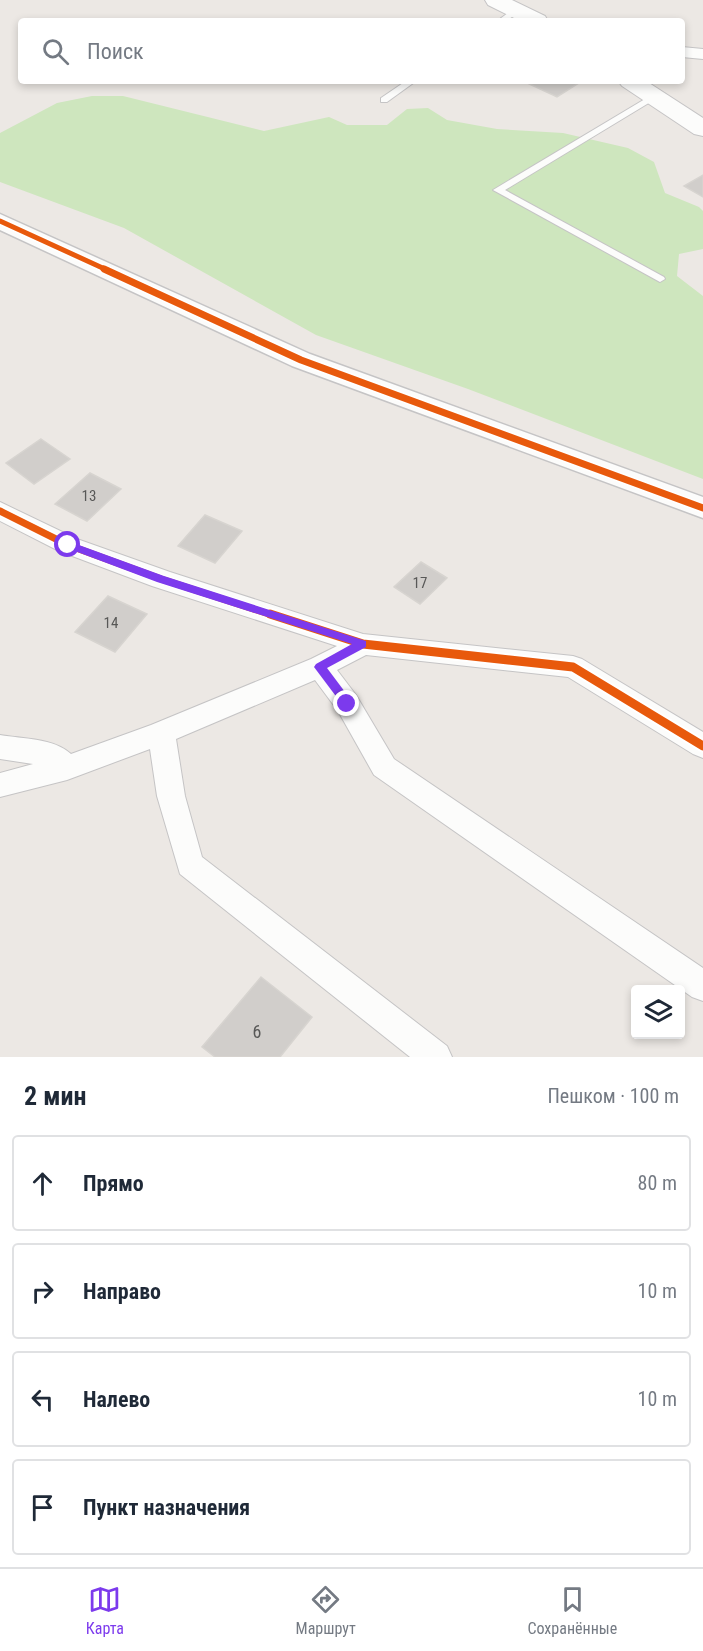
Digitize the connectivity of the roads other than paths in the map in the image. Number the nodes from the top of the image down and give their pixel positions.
1 (496, 0) edge
2 (509, 15) edge
3 (685, 51) edge
4 (703, 54) edge
5 (408, 84) edge
6 (634, 84) edge
7 (653, 98) junction
8 (384, 100) dead end
9 (703, 129) edge
10 (0, 221) edge
11 (660, 279) dead end
12 (703, 508) edge
13 (0, 511) edge
14 (363, 644) junction
15 (320, 667) junction
16 (161, 733) junction
17 (703, 746) edge
18 (0, 747) edge
19 (67, 768) junction
20 (0, 785) edge
21 (703, 986) edge
22 (436, 1057) edge

1 - 2 main road
3 - 4 street
5 - 8 lane
6 - 7 main road
7 - 9 main road
7 - 11 lane
10 - 12 street
13 - 14 street
14 - 15 street
14 - 17 street
15 - 16 street
15 - 21 street
16 - 19 street
16 - 22 street
18 - 19 street
19 - 20 street

